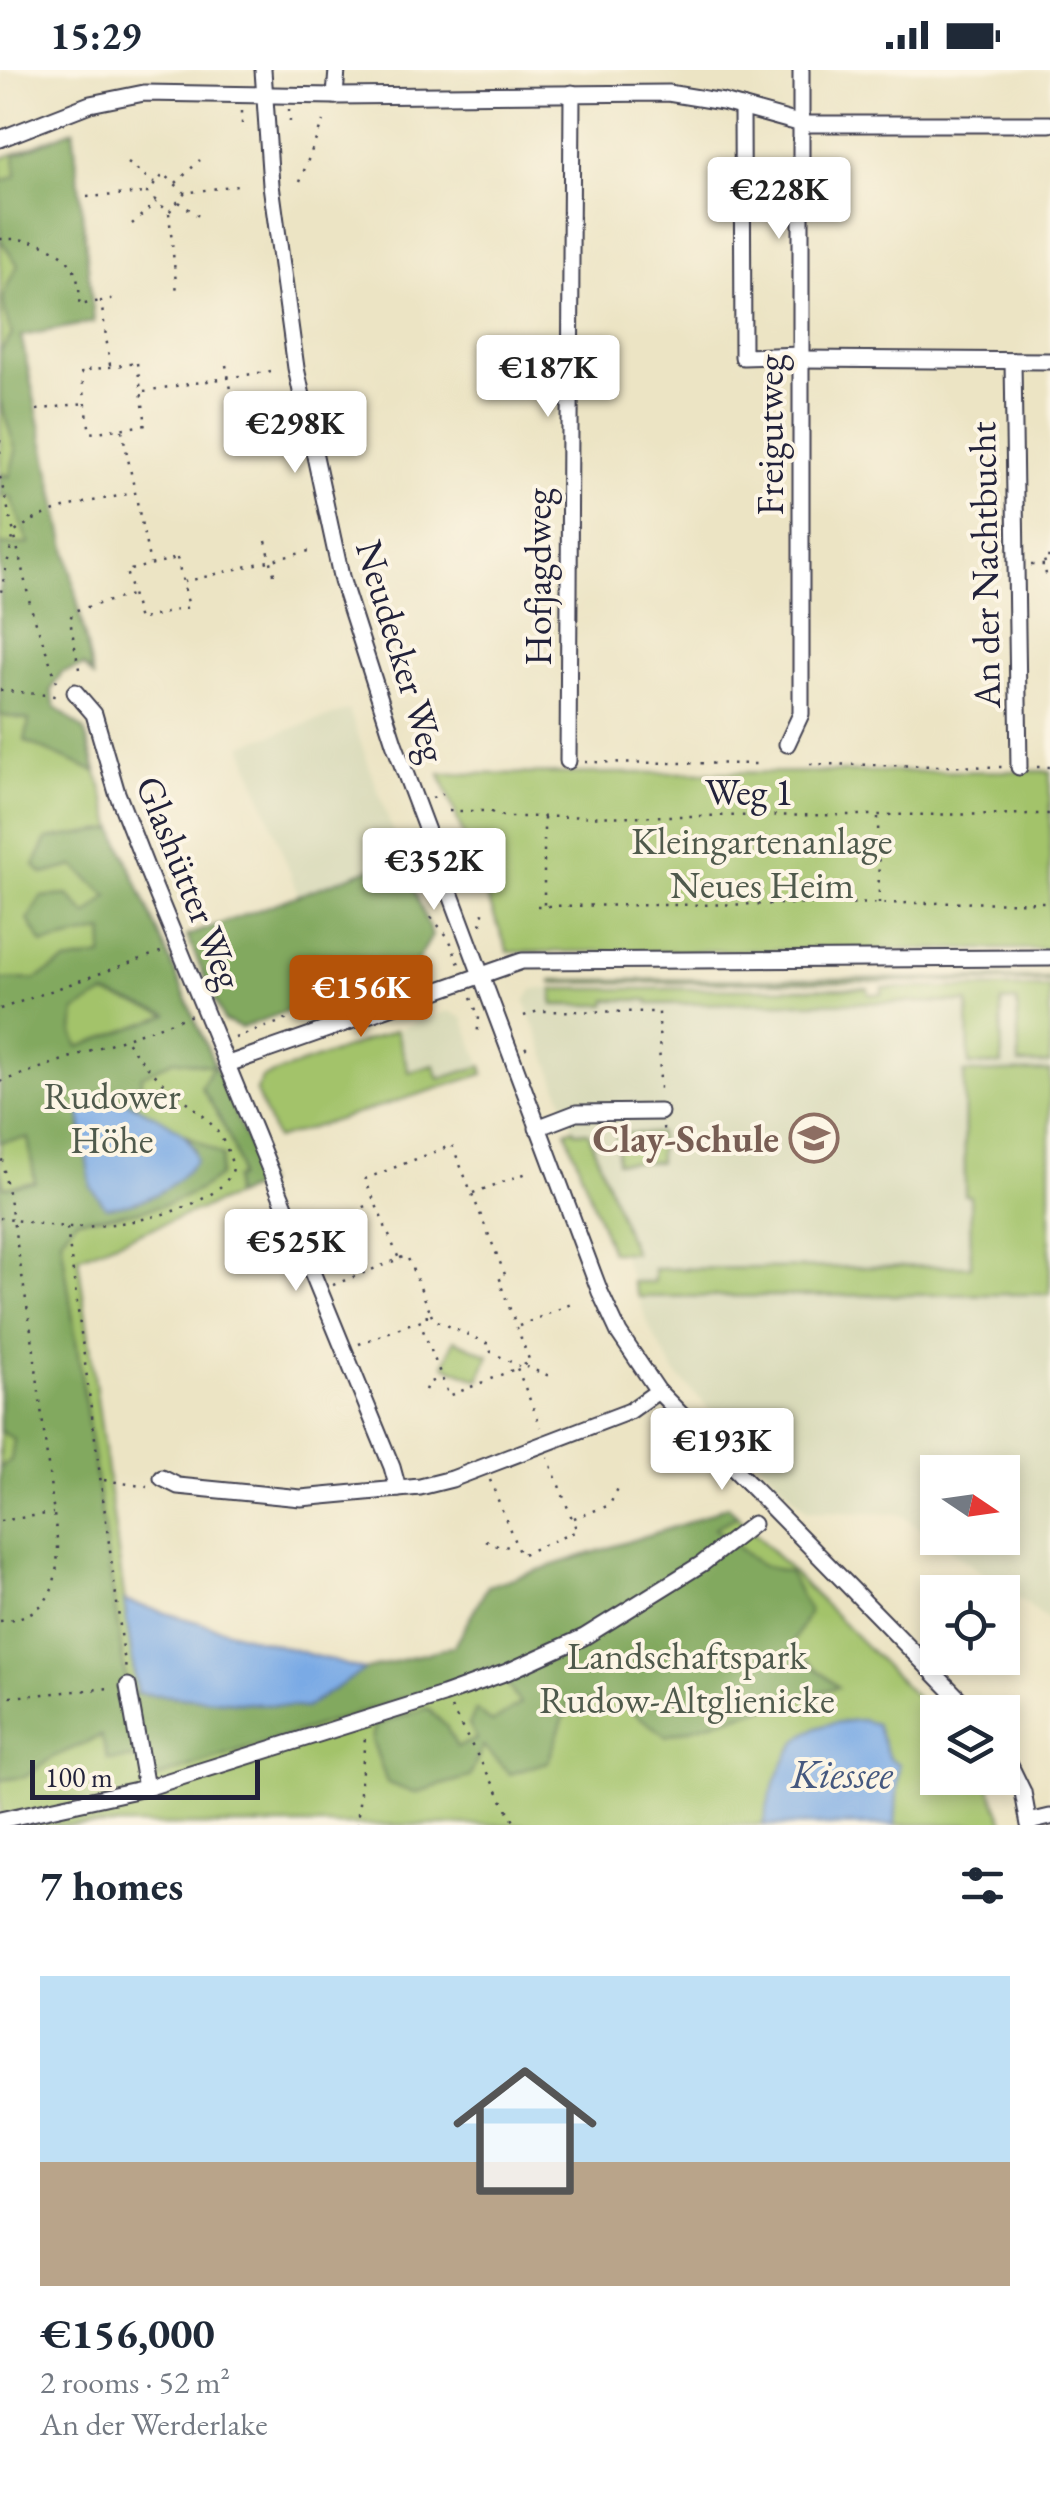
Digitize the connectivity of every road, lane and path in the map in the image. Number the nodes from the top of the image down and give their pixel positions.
1 (263, 70) edge
2 (337, 70) edge
3 (802, 70) edge
4 (572, 93) junction
5 (264, 95) junction
6 (335, 96) junction
7 (742, 107) junction
8 (323, 121) dead end
9 (802, 124) junction
10 (1050, 124) edge
11 (0, 139) edge
12 (200, 160) dead end
13 (128, 163) dead end
14 (300, 181) dead end
15 (155, 184) junction
16 (175, 184) junction
17 (244, 184) dead end
18 (186, 192) junction
19 (147, 193) junction
20 (87, 198) dead end
21 (157, 201) junction
22 (178, 202) junction
23 (169, 212) junction
24 (204, 220) dead end
25 (132, 224) dead end
26 (0, 239) edge
27 (177, 293) dead end
28 (119, 299) dead end
29 (101, 301) junction
30 (801, 357) junction
31 (1014, 361) junction
32 (1050, 361) edge
33 (226, 365) dead end
34 (110, 367) junction
35 (271, 371) dead end
36 (229, 378) junction
37 (141, 391) junction
38 (233, 400) dead end
39 (86, 403) junction
40 (37, 410) dead end
41 (121, 429) junction
42 (0, 440) edge
43 (0, 456) edge
44 (0, 478) edge
45 (134, 493) junction
46 (14, 534) junction
47 (266, 541) dead end
48 (310, 551) dead end
49 (1050, 556) edge
50 (270, 560) junction
51 (1015, 564) junction
52 (1045, 565) junction
53 (150, 566) junction
54 (7, 571) junction
55 (0, 573) edge
56 (1050, 576) edge
57 (275, 578) dead end
58 (183, 582) junction
59 (132, 595) junction
60 (0, 596) edge
61 (78, 669) dead end
62 (57, 682) dead end
63 (0, 690) edge
64 (75, 692) dead end
65 (55, 696) dead end
66 (787, 744) dead end
67 (568, 761) joint
68 (763, 764) dead end
69 (810, 764) dead end
70 (1019, 767) junction
71 (1050, 767) edge
72 (443, 794) dead end
73 (432, 798) dead end
74 (449, 812) dead end
75 (1050, 814) edge
76 (878, 815) junction
77 (544, 816) junction
78 (430, 883) dead end
79 (419, 887) dead end
80 (1050, 902) edge
81 (879, 903) junction
82 (544, 905) junction
83 (537, 906) dead end
84 (431, 917) dead end
85 (451, 944) dead end
86 (167, 950) dead end
87 (1050, 958) edge
88 (440, 974) dead end
89 (481, 976) junction
90 (0, 1010) edge
91 (477, 1013) dead end
92 (196, 1014) dead end
93 (524, 1016) dead end
94 (477, 1038) dead end
95 (126, 1040) junction
96 (220, 1044) junction
97 (228, 1064) junction
98 (0, 1082) edge
99 (660, 1112) junction
100 (537, 1128) junction
101 (666, 1144) dead end
102 (0, 1148) edge
103 (527, 1172) dead end
104 (472, 1193) junction
105 (375, 1202) junction
106 (359, 1216) dead end
107 (0, 1218) edge
108 (14, 1220) junction
109 (67, 1227) junction
110 (399, 1259) junction
111 (331, 1286) dead end
112 (576, 1302) dead end
113 (431, 1314) junction
114 (418, 1320) junction
115 (517, 1326) junction
116 (355, 1345) dead end
117 (520, 1366) junction
118 (552, 1377) dead end
119 (442, 1378) junction
120 (425, 1390) dead end
121 (658, 1392) junction
122 (544, 1433) dead end
123 (547, 1456) dead end
124 (162, 1478) dead end
125 (490, 1478) dead end
126 (101, 1480) junction
127 (619, 1483) dead end
128 (147, 1487) dead end
129 (398, 1490) junction
130 (54, 1513) junction
131 (572, 1518) junction
132 (0, 1521) edge
133 (753, 1524) dead end
134 (486, 1541) dead end
135 (516, 1543) junction
136 (0, 1621) edge
137 (128, 1686) junction
138 (443, 1695) junction
139 (955, 1695) edge
140 (0, 1698) edge
141 (366, 1719) junction
142 (146, 1788) junction
143 (1020, 1788) edge
144 (1050, 1816) edge
145 (0, 1820) edge
146 (1029, 1824) edge
147 (357, 1825) edge
148 (516, 1825) edge

1 - 5 street, Neudecker Weg
2 - 6 street
3 - 9 street, Freigutweg
4 - 6 street
4 - 7 street
4 - 67 street, Hofjagdweg
5 - 6 street
5 - 11 street
5 - 89 street, Neudecker Weg
7 - 9 street
7 - 30 street
8 - 14 path
9 - 10 street
9 - 30 street, Freigutweg
12 - 16 path
13 - 15 path
15 - 16 path
15 - 19 path
16 - 18 path
17 - 18 path
18 - 22 path
19 - 20 path
19 - 21 path
21 - 23 path
21 - 25 path
22 - 23 path
22 - 24 path
23 - 27 path
26 - 29 path
28 - 29 path
29 - 34 path
30 - 31 street
30 - 66 street, Freigutweg
31 - 32 street
31 - 51 street, An der Nachtbucht
33 - 36 path
34 - 37 path
34 - 39 path
35 - 36 path
36 - 37 path
36 - 38 path
37 - 41 path
39 - 40 path
39 - 41 path
41 - 45 path
42 - 43 path
44 - 46 path
45 - 46 path
45 - 53 path
46 - 54 path
46 - 62 path
47 - 50 path
48 - 50 path
49 - 52 path
50 - 57 path
50 - 58 path
51 - 52 path
51 - 70 street, An der Nachtbucht
52 - 56 path
53 - 58 path
53 - 59 path
54 - 55 path
54 - 60 path
58 - 59 path
59 - 61 path
63 - 65 path
64 - 96 street, Glashütter Weg
67 - 68 path
69 - 70 path
70 - 71 path
72 - 73 path
74 - 77 path, Weg 1
75 - 76 path, Weg 1
76 - 77 path, Weg 1
76 - 81 path
77 - 82 path
78 - 79 path
80 - 81 path
81 - 82 path
82 - 83 path
84 - 85 path
86 - 90 path
87 - 89 street
88 - 96 path
89 - 97 street
89 - 100 street, Neudecker Weg
91 - 94 path
92 - 95 path
93 - 99 path
95 - 98 path
95 - 109 path
96 - 97 street, Glashütter Weg
97 - 129 street, Glashütter Weg
99 - 100 street
99 - 101 path
100 - 121 street, Neudecker Weg
102 - 108 path
103 - 104 path
104 - 105 path
104 - 115 path
105 - 106 path
105 - 110 path
107 - 108 path
108 - 109 path
108 - 130 path
109 - 126 path
110 - 111 path
110 - 113 path
112 - 115 path
113 - 114 path
113 - 117 path
114 - 116 path
114 - 119 path
115 - 117 path
117 - 118 path
117 - 119 path
117 - 122 path
119 - 120 path
121 - 129 street
121 - 139 street, Neudecker Weg
123 - 131 path
124 - 129 street
125 - 135 path
126 - 128 path
126 - 137 path
127 - 131 path
130 - 132 path
130 - 136 path
131 - 135 path
133 - 138 street
134 - 135 path
137 - 140 path
137 - 142 street
138 - 141 street
138 - 148 path
141 - 142 street
141 - 147 path
142 - 145 street
143 - 146 street
144 - 146 street

